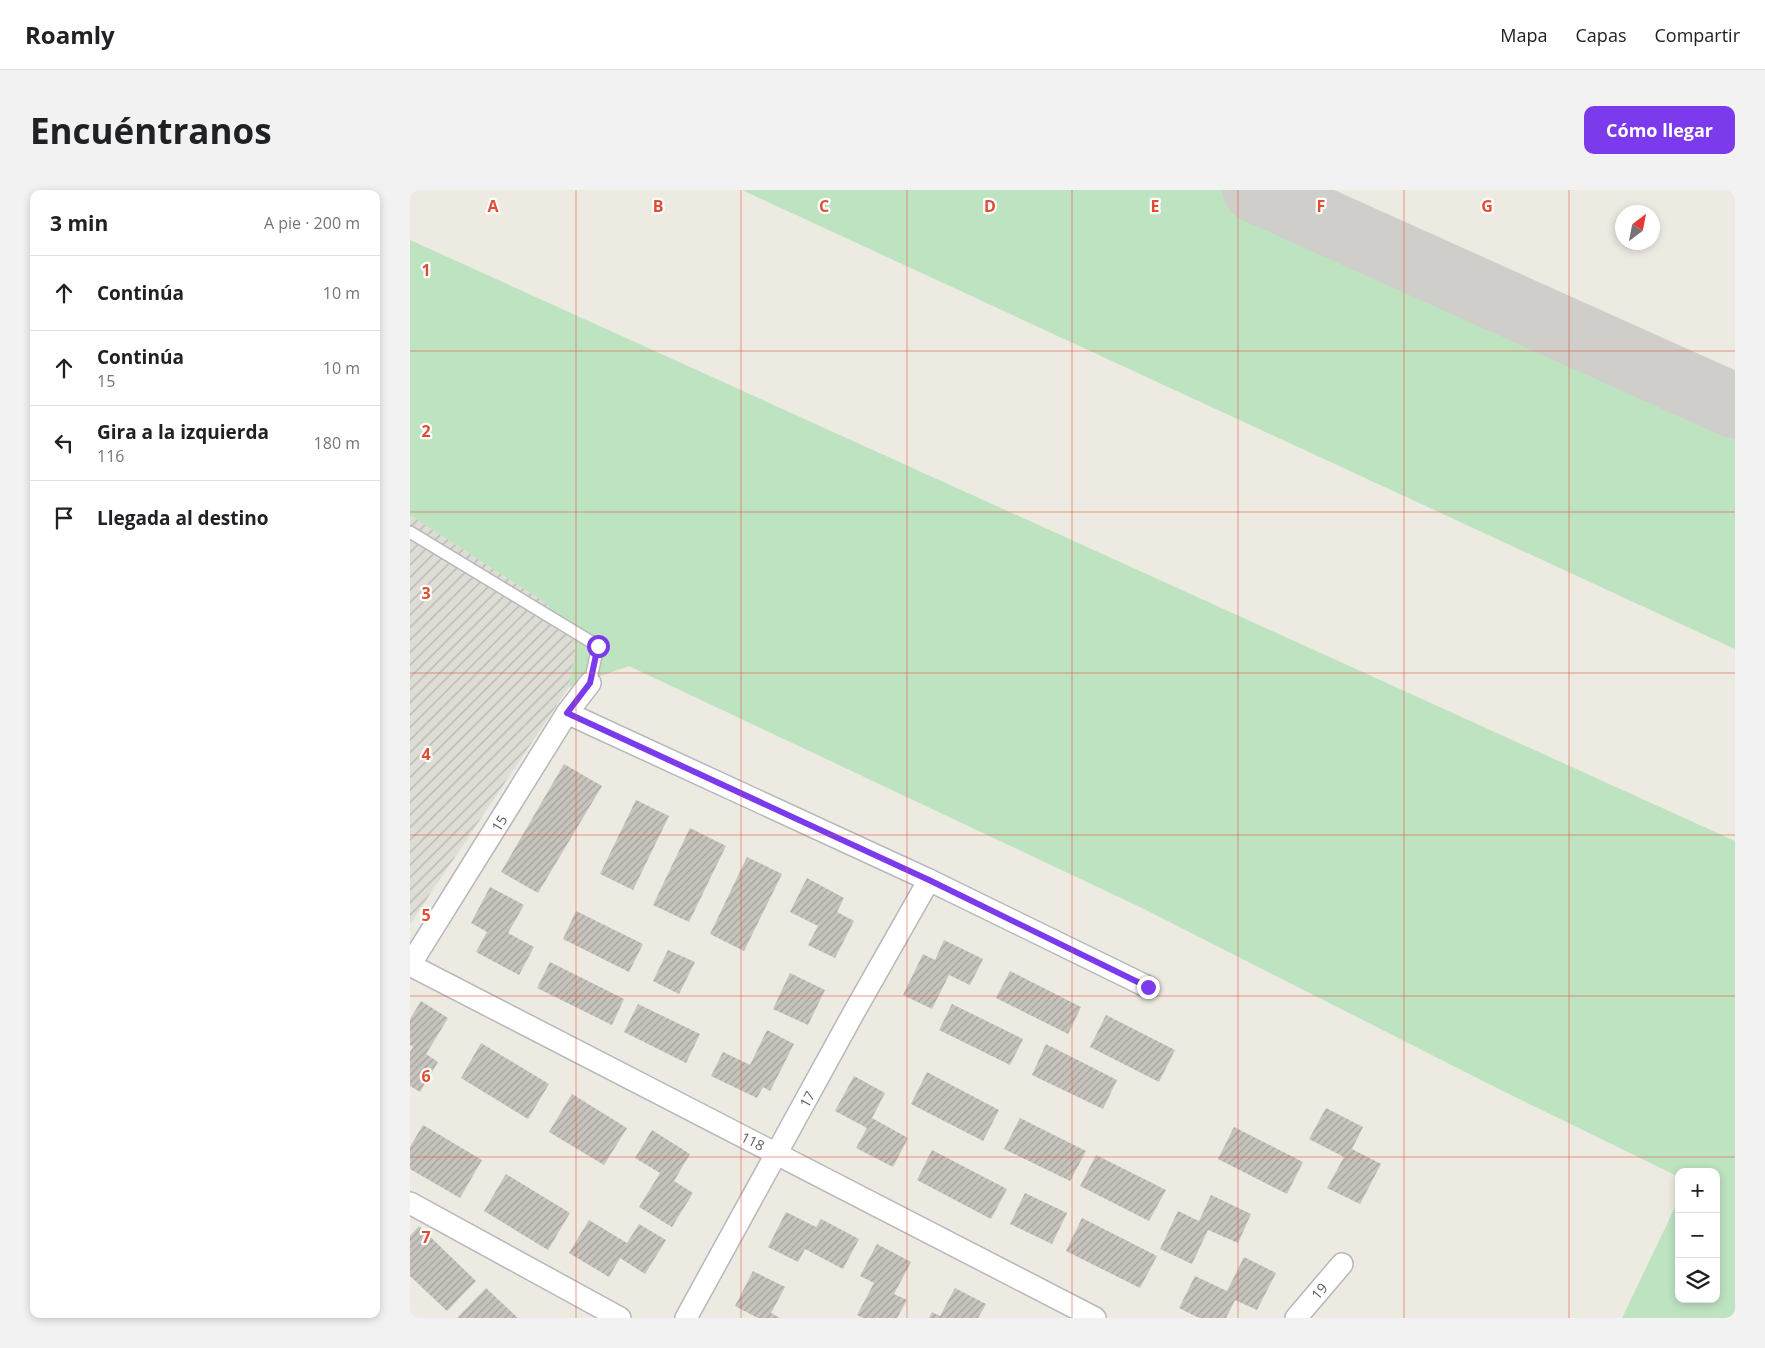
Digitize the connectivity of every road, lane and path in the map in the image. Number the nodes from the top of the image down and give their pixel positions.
1 (410, 532) edge
2 (590, 683) joint
3 (567, 713) junction
4 (929, 880) junction
5 (410, 965) edge
6 (1148, 987) dead end
7 (777, 1153) junction
8 (410, 1203) edge
9 (1342, 1264) dead end
10 (620, 1318) edge
11 (686, 1318) edge
12 (1095, 1318) edge
13 (1296, 1318) edge

1 - 2 lane
2 - 3 street, 15
3 - 4 street
3 - 5 street, 15
4 - 6 street
4 - 7 street, 17
5 - 7 street, 118
7 - 11 street, 17
7 - 12 street, 118
8 - 10 street
9 - 13 street, 19

